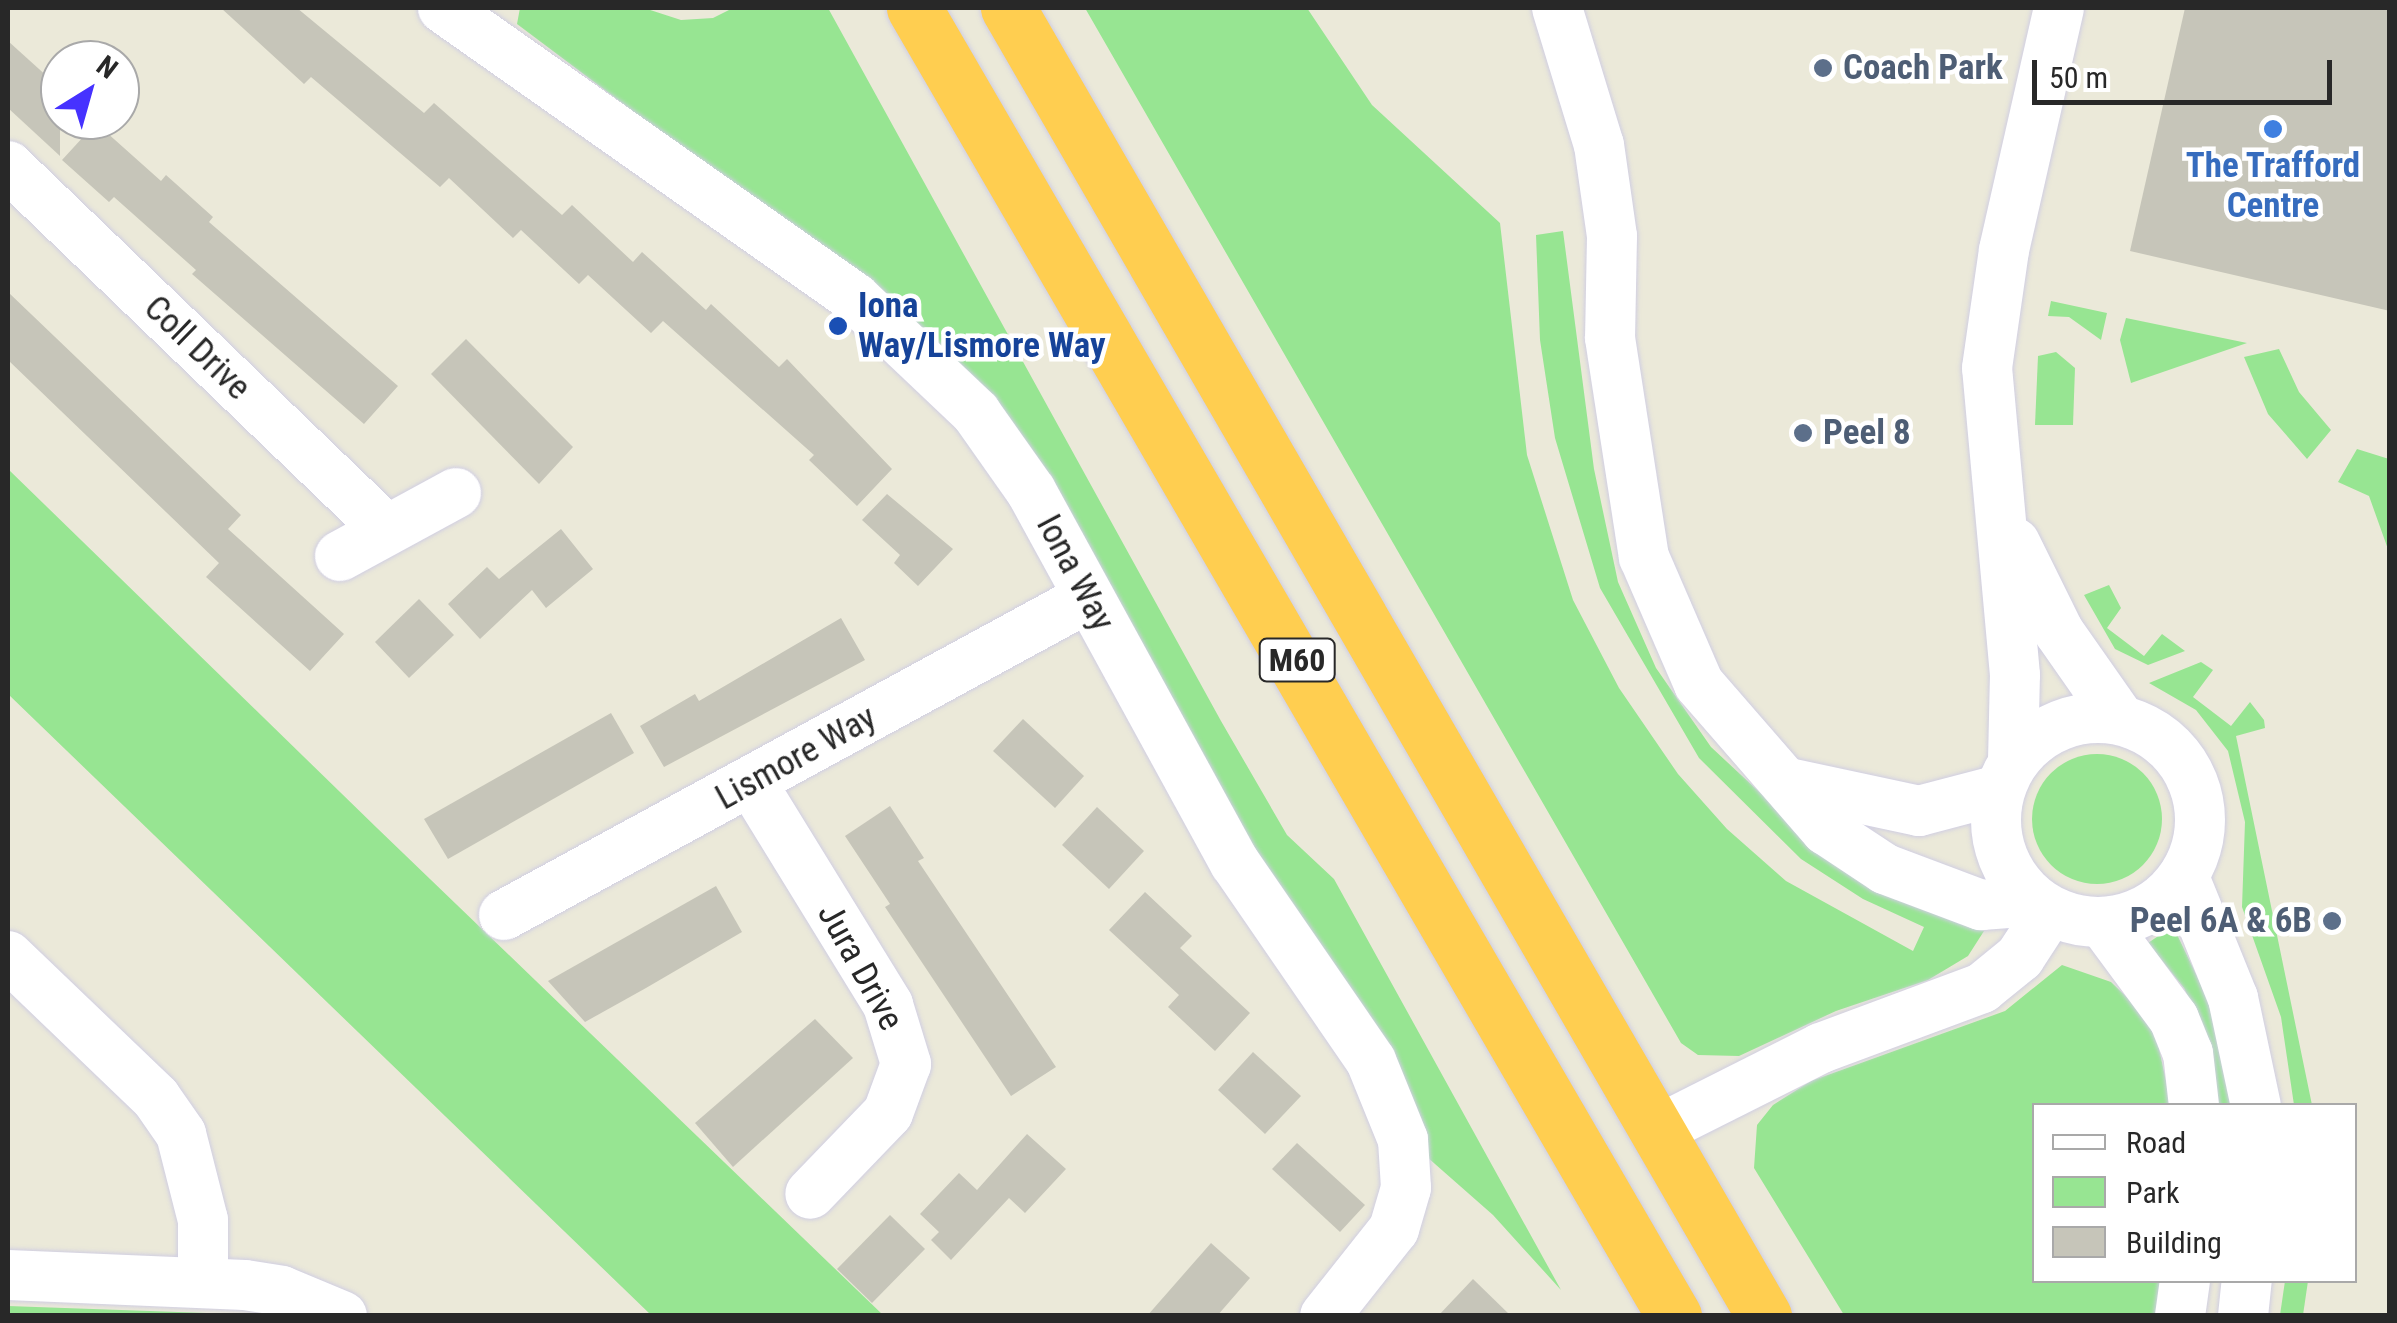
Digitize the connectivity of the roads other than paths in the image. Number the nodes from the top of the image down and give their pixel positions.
1 (443, 8) edge
2 (914, 8) edge
3 (1008, 8) edge
4 (1523, 8) edge
5 (1557, 8) edge
6 (2059, 8) edge
7 (8, 166) edge
8 (1610, 338) junction
9 (456, 493) dead end
10 (2004, 520) junction
11 (386, 530) junction
12 (340, 556) dead end
13 (1086, 598) junction
14 (2120, 719) junction
15 (2006, 775) junction
16 (751, 782) junction
17 (1793, 784) junction
18 (2184, 877) junction
19 (2042, 906) junction
20 (504, 916) dead end
21 (2103, 923) junction
22 (8, 956) edge
23 (2194, 1103) edge
24 (2255, 1103) edge
25 (1660, 1130) junction
26 (810, 1194) dead end
27 (8, 1274) edge
28 (203, 1282) junction
29 (2185, 1283) edge
30 (2247, 1283) edge
31 (342, 1316) edge
32 (1325, 1316) edge
33 (1674, 1316) edge
34 (1764, 1316) edge
35 (2180, 1316) edge
36 (2243, 1316) edge

1 - 13 street, Iona Way
2 - 33 highway, M60
3 - 25 highway, M60
4 - 8 street
5 - 8 street
6 - 10 street
7 - 11 street, Coll Drive
8 - 17 street
9 - 11 street
10 - 14 street
10 - 15 street
11 - 12 street
13 - 16 street, Lismore Way
13 - 32 street, Iona Way
14 - 15 street
14 - 18 street
15 - 17 street
15 - 19 street
16 - 20 street, Lismore Way
16 - 26 street, Jura Drive
17 - 19 street
18 - 21 street
18 - 24 street
19 - 21 street
19 - 25 street
21 - 23 street
22 - 28 street
25 - 34 highway, M60
27 - 28 street
28 - 31 street
29 - 35 street
30 - 36 street

